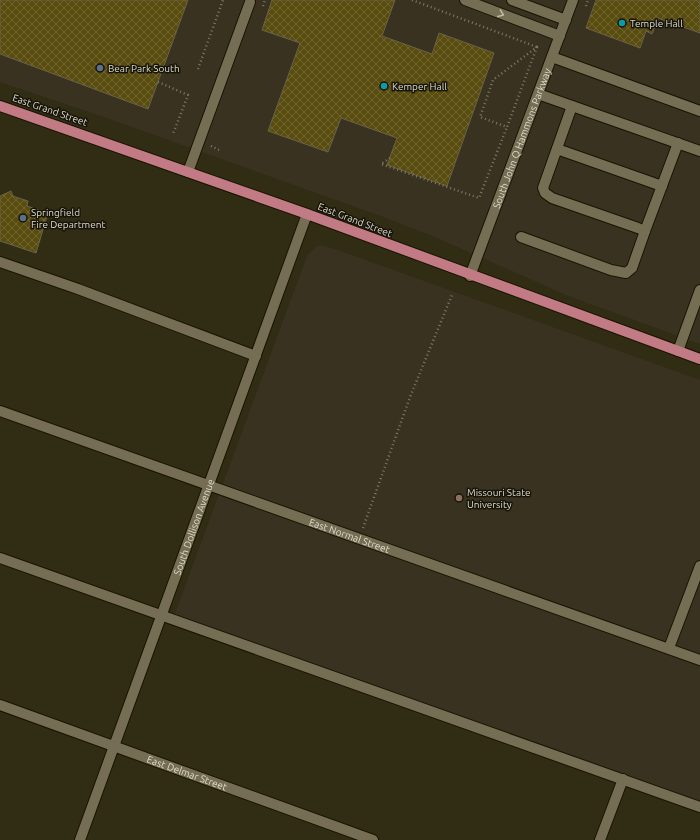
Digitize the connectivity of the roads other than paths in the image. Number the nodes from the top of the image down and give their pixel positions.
1 (464, 0) edge
2 (512, 0) edge
3 (573, 0) edge
4 (250, 2) dead end
5 (566, 20) junction
6 (560, 36) junction
7 (552, 56) junction
8 (538, 94) junction
9 (0, 106) edge
10 (572, 106) junction
11 (700, 110) edge
12 (678, 143) junction
13 (557, 149) junction
14 (700, 151) edge
15 (188, 172) junction
16 (662, 186) junction
17 (307, 214) junction
18 (646, 231) junction
19 (521, 237) dead end
20 (0, 262) edge
21 (470, 276) junction
22 (700, 290) edge
23 (678, 351) junction
24 (256, 356) junction
25 (700, 359) edge
26 (0, 411) edge
27 (210, 485) junction
28 (0, 558) edge
29 (700, 566) edge
30 (162, 616) junction
31 (669, 648) junction
32 (700, 660) edge
33 (0, 705) edge
34 (116, 746) junction
35 (623, 779) junction
36 (700, 807) edge
37 (80, 840) edge
38 (373, 840) edge
39 (600, 840) edge

1 -> 6 street
2 - 5 street
3 - 5 street, South John Q Hammons Parkway
4 - 15 street
5 - 6 street, South John Q Hammons Parkway
6 - 7 street, South John Q Hammons Parkway
7 - 8 street, South John Q Hammons Parkway
7 - 11 street
8 - 10 street
8 - 21 street, South John Q Hammons Parkway
9 - 15 main road, East Grand Street
10 - 12 street
10 - 13 street
12 - 14 street
12 - 16 street
13 - 16 street
13 - 18 street
15 - 17 main road, East Grand Street
16 - 18 street
17 - 21 main road, East Grand Street
17 - 24 street, South Dollison Avenue
18 - 19 street
20 - 24 street
21 - 23 main road, East Grand Street
22 - 23 street
23 - 25 main road, East Grand Street
24 - 27 street, South Dollison Avenue
26 - 27 street, East Normal Street
27 - 30 street, South Dollison Avenue
27 - 31 street, East Normal Street
28 - 30 street
29 - 31 street
30 - 34 street, South Dollison Avenue
30 - 35 street
31 - 32 street, East Normal Street
33 - 34 street, East Delmar Street
34 - 37 street, South Dollison Avenue
34 - 38 street, East Delmar Street
35 - 36 street
35 - 39 street

